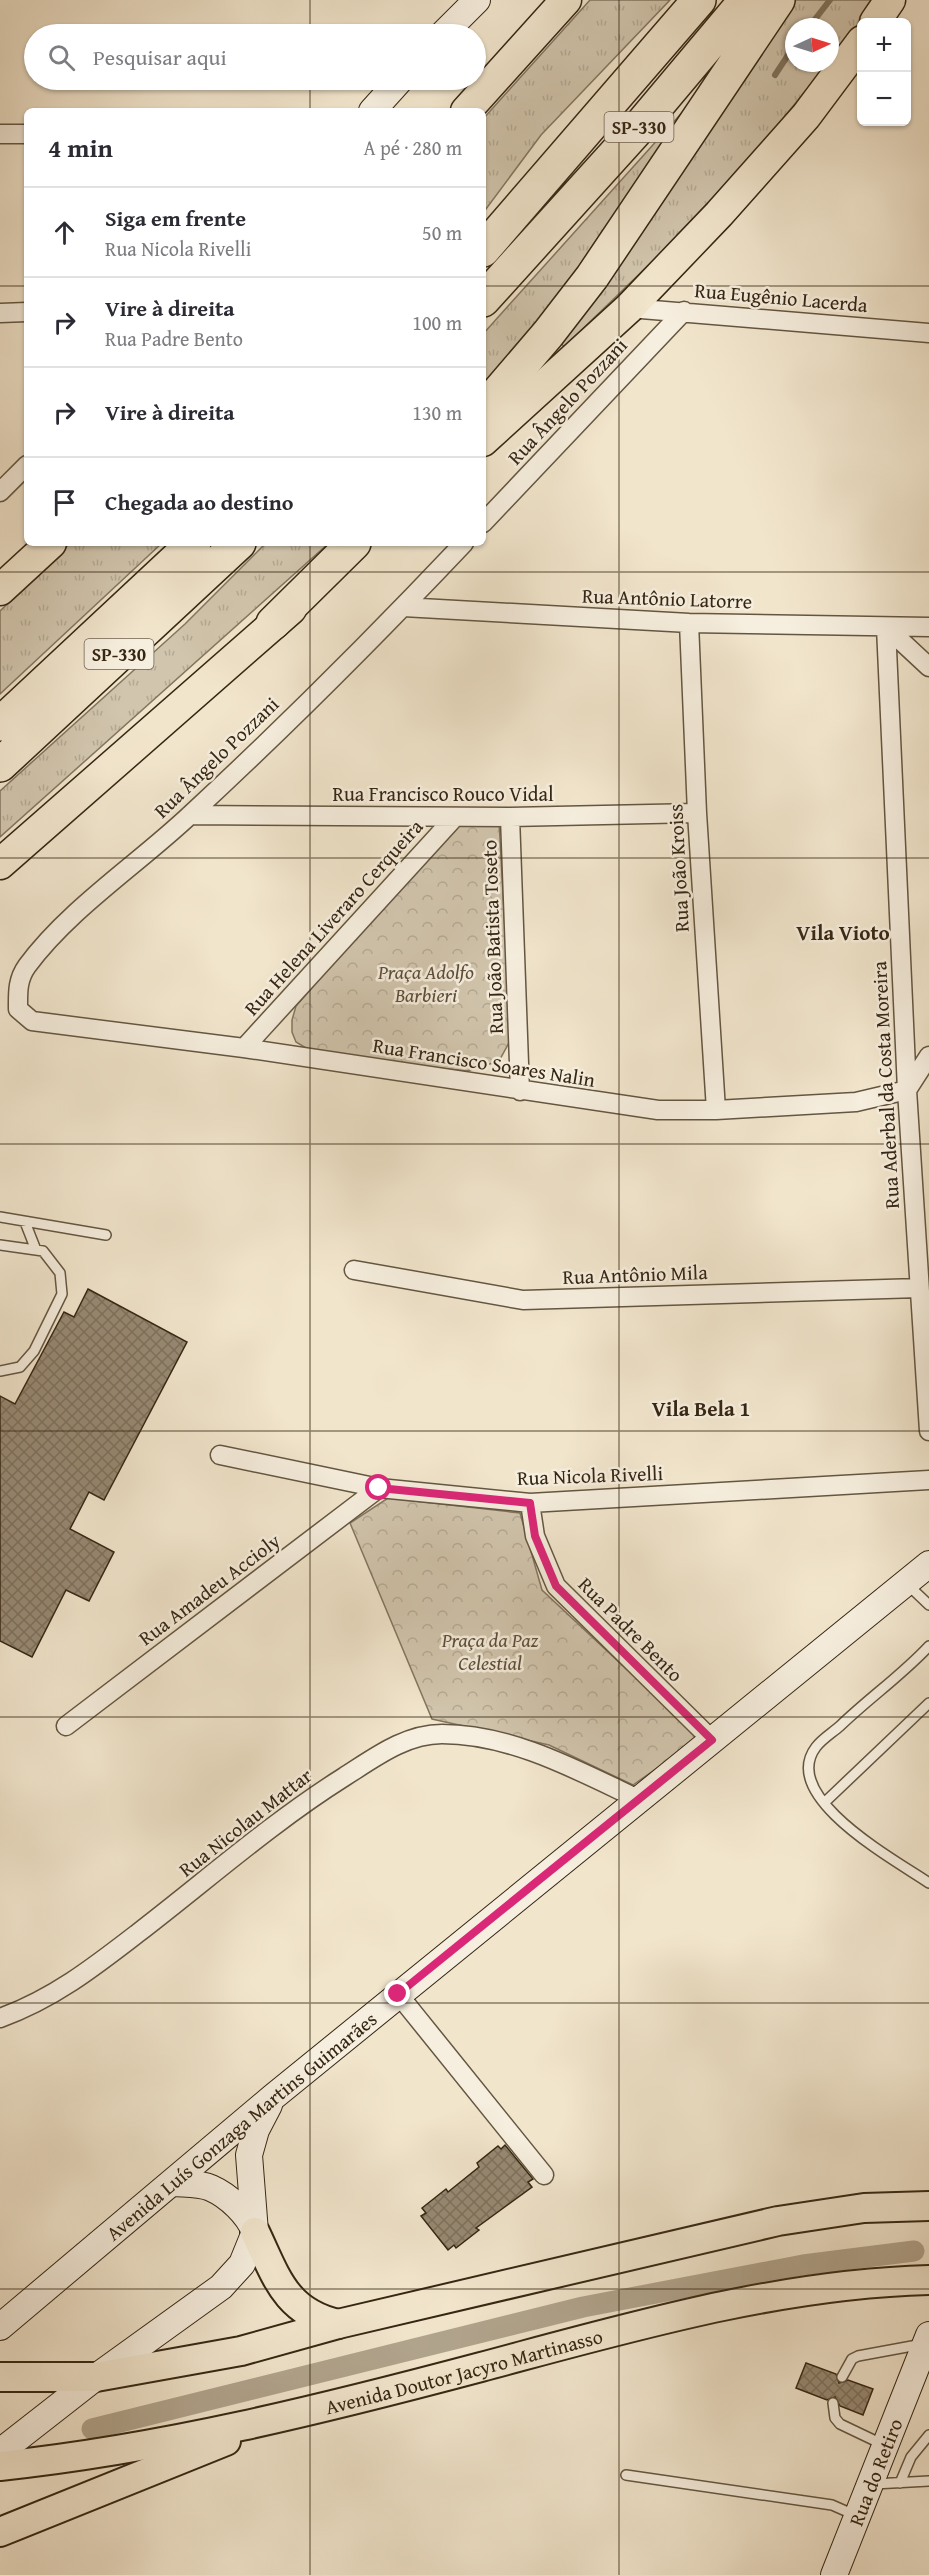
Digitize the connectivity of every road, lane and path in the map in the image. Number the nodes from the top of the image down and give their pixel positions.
1 (477, 0) edge
2 (566, 0) edge
3 (699, 0) edge
4 (746, 0) edge
5 (778, 0) edge
6 (890, 0) edge
7 (878, 18) edge
8 (453, 24) edge
9 (857, 46) edge
10 (486, 89) edge
11 (391, 90) edge
12 (485, 90) edge
13 (375, 108) edge
14 (469, 108) edge
15 (0, 134) edge
16 (24, 134) edge
17 (486, 247) edge
18 (486, 297) edge
19 (629, 308) junction
20 (684, 311) junction
21 (24, 312) edge
22 (0, 313) edge
23 (929, 333) edge
24 (486, 406) edge
25 (486, 438) edge
26 (24, 467) edge
27 (24, 468) edge
28 (0, 469) edge
29 (0, 492) edge
30 (486, 520) edge
31 (48, 546) edge
32 (192, 546) edge
33 (236, 546) edge
34 (351, 546) edge
35 (364, 546) edge
36 (461, 546) edge
37 (0, 590) edge
38 (403, 607) junction
39 (689, 623) junction
40 (273, 624) junction
41 (886, 627) junction
42 (929, 627) edge
43 (929, 667) edge
44 (0, 724) edge
45 (0, 765) edge
46 (697, 813) junction
47 (190, 815) junction
48 (455, 817) junction
49 (510, 817) junction
50 (7, 860) edge
51 (18, 1010) joint
52 (244, 1048) junction
53 (929, 1056) edge
54 (907, 1090) junction
55 (520, 1091) junction
56 (716, 1110) junction
57 (0, 1217) edge
58 (25, 1222) junction
59 (106, 1235) dead end
60 (0, 1245) edge
61 (36, 1250) junction
62 (354, 1270) dead end
63 (919, 1287) junction
64 (0, 1371) edge
65 (929, 1431) edge
66 (220, 1455) dead end
67 (929, 1480) edge
68 (379, 1488) junction
69 (530, 1503) junction
70 (928, 1567) edge
71 (906, 1584) junction
72 (929, 1605) edge
73 (929, 1646) edge
74 (929, 1703) edge
75 (66, 1726) dead end
76 (712, 1740) junction
77 (638, 1799) junction
78 (824, 1803) junction
79 (929, 1883) edge
80 (398, 1994) junction
81 (0, 2018) edge
82 (273, 2097) junction
83 (544, 2175) dead end
84 (173, 2183) junction
85 (929, 2206) edge
86 (255, 2232) junction
87 (929, 2280) edge
88 (338, 2324) junction
89 (0, 2327) edge
90 (927, 2339) edge
91 (0, 2377) edge
92 (842, 2377) dead end
93 (96, 2378) junction
94 (833, 2403) dead end
95 (285, 2415) junction
96 (929, 2435) edge
97 (885, 2445) junction
98 (0, 2451) edge
99 (0, 2466) edge
100 (626, 2475) dead end
101 (929, 2481) edge
102 (900, 2482) junction
103 (869, 2484) junction
104 (857, 2516) junction
105 (0, 2532) edge
106 (834, 2575) edge

1 - 8 main road
2 - 10 highway
3 - 17 highway, SP-330
4 - 18 highway, SP-330
5 - 24 highway
6 - 7 highway
9 - 19 highway
11 - 13 main road
12 - 14 highway
15 - 16 street
19 - 20 street, Rua Eugênio Lacerda
19 - 25 highway
20 - 23 street, Rua Eugênio Lacerda
20 - 30 street, Rua Ângelo Pozzani
21 - 22 street
26 - 28 street
27 - 29 street
31 - 37 highway
32 - 44 highway, SP-330
33 - 45 highway, SP-330
34 - 40 highway
35 - 40 highway
36 - 38 street, Rua Ângelo Pozzani
38 - 39 street, Rua Antônio Latorre
38 - 47 street, Rua Ângelo Pozzani
39 - 41 street, Rua Antônio Latorre
39 - 46 street, Rua João Kroiss
40 - 50 highway
41 - 42 street, Rua Antônio Latorre
41 - 43 street
41 - 54 street, Rua Aderbal da Costa Moreira
46 - 49 street, Rua Francisco Rouco Vidal
46 - 56 street, Rua João Kroiss
47 - 48 street, Rua Francisco Rouco Vidal
47 - 51 street, Rua Ângelo Pozzani
48 - 49 street, Rua Francisco Rouco Vidal
48 - 52 street, Rua Helena Liveraro Cerqueira
49 - 55 street, Rua João Batista Toseto
51 - 52 street, Rua Francisco Soares Nalin
52 - 55 street, Rua Francisco Soares Nalin
53 - 54 street
54 - 56 street, Rua Francisco Soares Nalin
54 - 63 street, Rua Aderbal da Costa Moreira
55 - 56 street, Rua Francisco Soares Nalin
57 - 58 lane
58 - 59 lane
58 - 61 lane
60 - 61 lane
61 - 64 lane
62 - 63 street, Rua Antônio Mila
63 - 65 street, Rua Aderbal da Costa Moreira
66 - 68 street, Rua Nicola Rivelli
67 - 69 street, Rua Nicola Rivelli
68 - 69 street, Rua Nicola Rivelli
68 - 75 street, Rua Amadeu Accioly
69 - 76 street, Rua Padre Bento
70 - 71 main road, Avenida Luís Gonzaga Martins Guimarães
71 - 72 lane
71 - 76 main road, Avenida Luís Gonzaga Martins Guimarães
73 - 78 lane
74 - 78 lane
76 - 77 main road, Avenida Luís Gonzaga Martins Guimarães
77 - 80 main road, Avenida Luís Gonzaga Martins Guimarães
77 - 81 street, Rua Nicolau Mattar
78 - 79 lane
80 - 82 main road, Avenida Luís Gonzaga Martins Guimarães
80 - 83 street
82 - 84 main road, Avenida Luís Gonzaga Martins Guimarães
82 - 86 main road
84 - 86 main road
84 - 89 main road, Avenida Luís Gonzaga Martins Guimarães
85 - 88 main road
86 - 88 main road
86 - 93 main road
87 - 95 main road, Avenida Doutor Jacyro Martinasso
88 - 93 main road
90 - 92 lane
90 - 97 main road, Rua do Retiro
91 - 93 main road
93 - 98 main road
94 - 97 lane
95 - 99 main road, Avenida Doutor Jacyro Martinasso
95 - 105 main road
96 - 102 lane
97 - 103 main road, Rua do Retiro
100 - 104 lane
101 - 102 lane
102 - 103 lane
103 - 104 main road, Rua do Retiro
104 - 106 main road, Rua do Retiro

